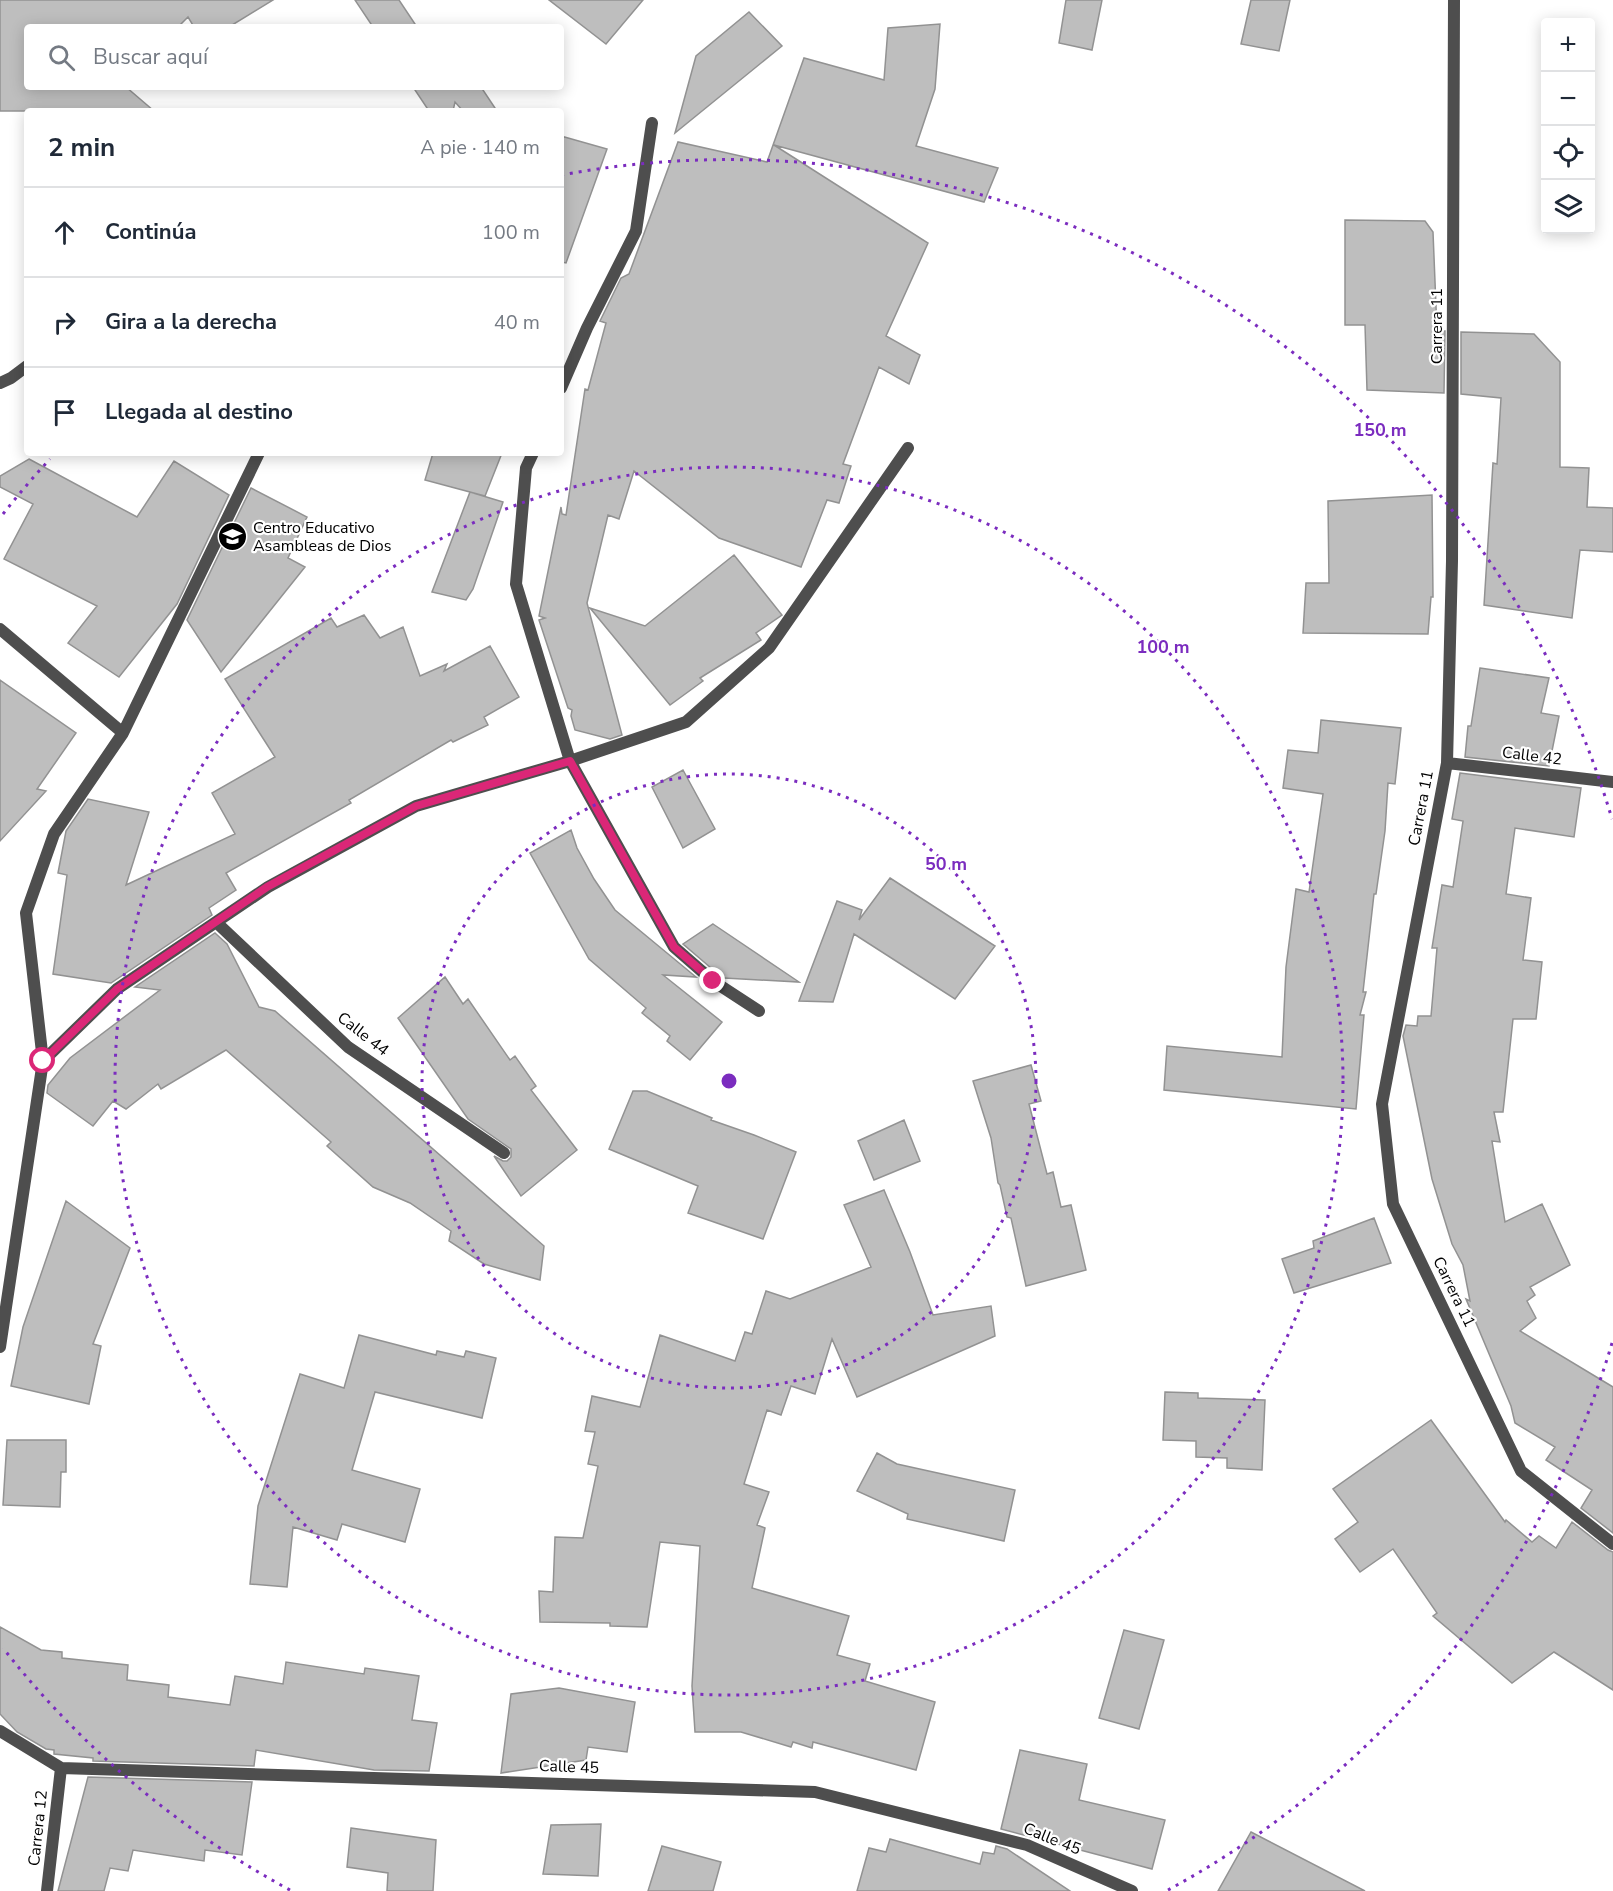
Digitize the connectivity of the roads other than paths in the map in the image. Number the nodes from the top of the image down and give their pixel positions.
1 (1454, 0) edge
2 (652, 123) dead end
3 (24, 368) edge
4 (564, 381) edge
5 (0, 383) edge
6 (909, 448) dead end
7 (258, 456) edge
8 (532, 456) edge
9 (0, 629) edge
10 (123, 733) junction
11 (570, 761) junction
12 (1447, 763) junction
13 (1613, 782) edge
14 (216, 922) junction
15 (759, 1011) dead end
16 (43, 1061) junction
17 (504, 1153) dead end
18 (0, 1347) edge
19 (1613, 1544) edge
20 (0, 1731) edge
21 (61, 1768) junction
22 (47, 1891) edge
23 (1132, 1891) edge

1 - 12 street, Carrera 11
2 - 4 street
3 - 5 street
6 - 11 street
7 - 10 street
8 - 11 street
9 - 10 street
10 - 16 street
11 - 14 street
11 - 15 street
12 - 13 street, Calle 42
12 - 19 street, Carrera 11
14 - 16 street
14 - 17 street, Calle 44
16 - 18 street
20 - 21 street, Calle 45
21 - 22 street, Carrera 12
21 - 23 street, Calle 45

